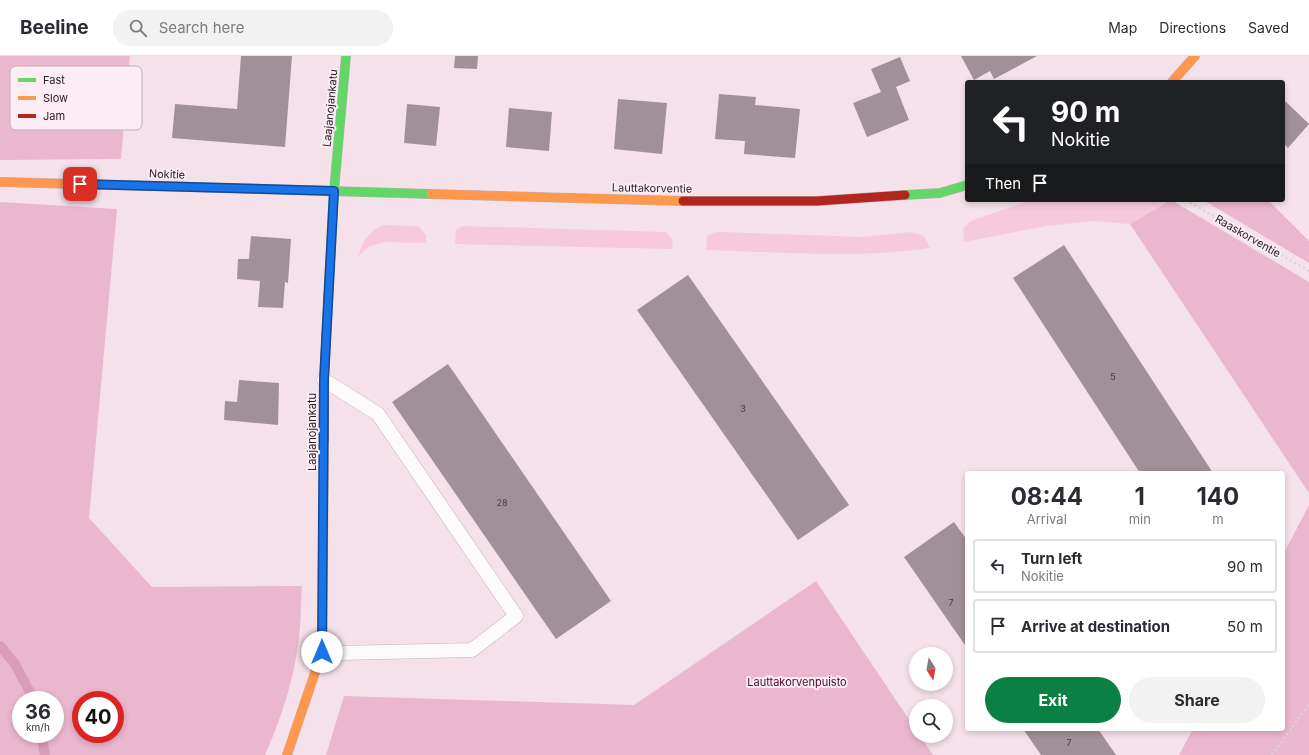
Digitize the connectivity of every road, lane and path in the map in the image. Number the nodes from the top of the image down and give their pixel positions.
1 (346, 56) edge
2 (1195, 56) edge
3 (1174, 80) edge
4 (0, 182) edge
5 (965, 186) edge
6 (334, 191) junction
7 (1189, 202) edge
8 (1309, 271) edge
9 (324, 380) junction
10 (322, 652) junction
11 (1309, 704) edge
12 (288, 755) edge
13 (1272, 755) edge

1 - 6 street, Laajanojankatu
2 - 3 street
4 - 6 street, Nokitie
5 - 6 street, Lauttakorventie
6 - 9 street, Laajanojankatu
7 - 8 path, Raaskorventie
9 - 10 street, Laajanojankatu
9 - 10 lane
10 - 12 street, Laajanojankatu
11 - 13 path

